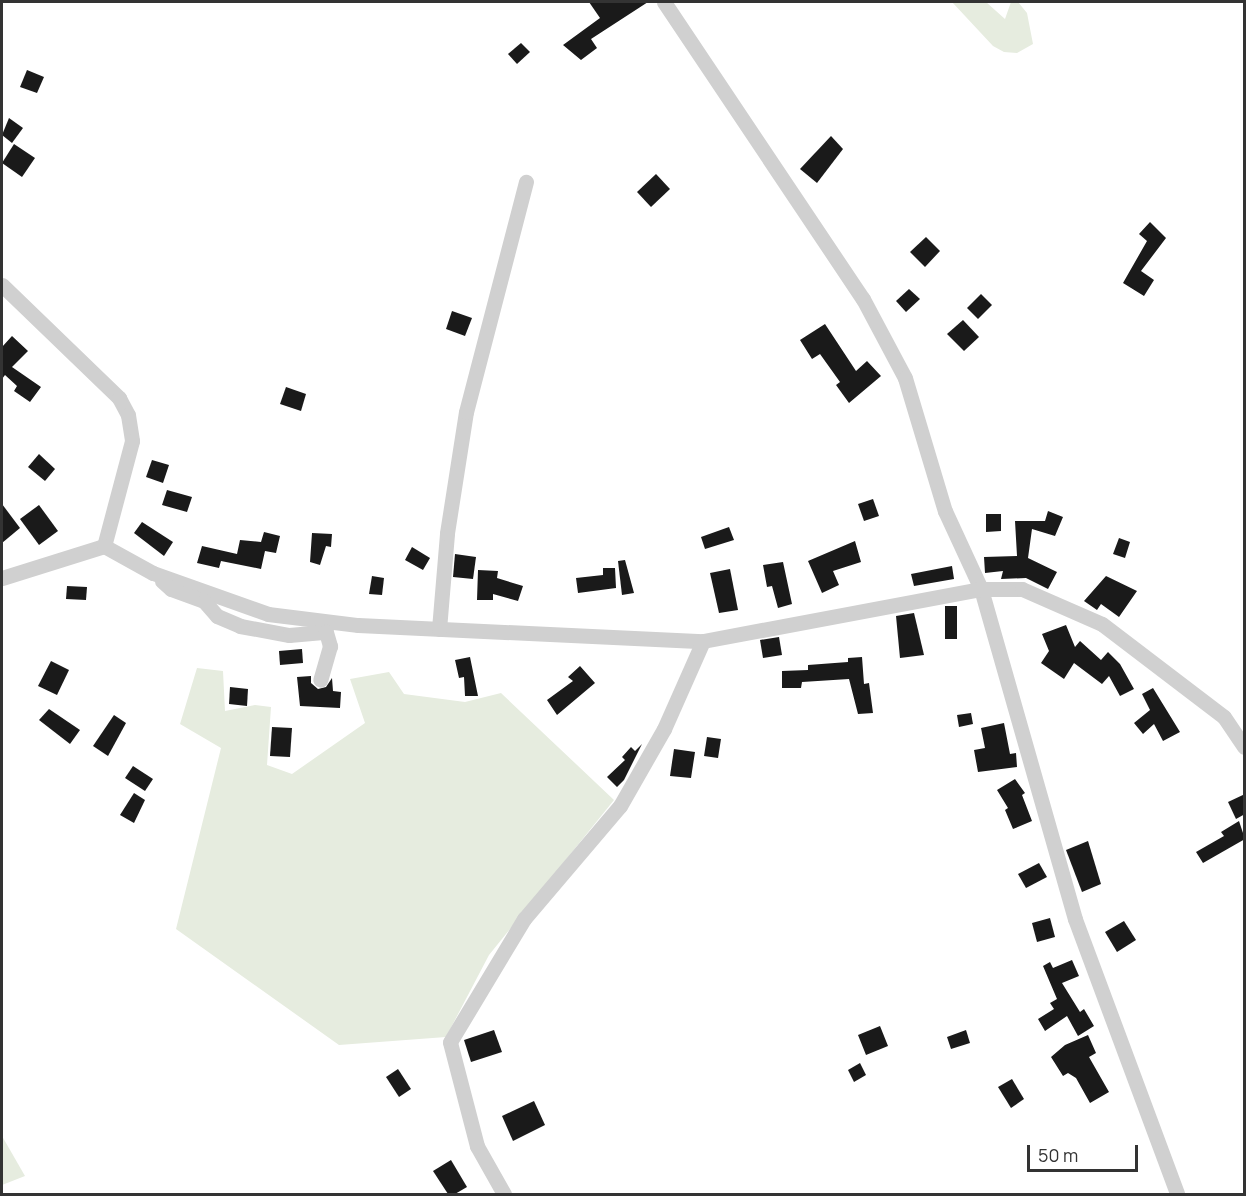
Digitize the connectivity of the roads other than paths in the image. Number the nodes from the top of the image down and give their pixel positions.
1 (664, 2) edge
2 (526, 182) dead end
3 (2, 285) edge
4 (104, 546) junction
5 (153, 573) junction
6 (2, 578) edge
7 (981, 589) junction
8 (439, 629) junction
9 (703, 641) junction
10 (320, 680) dead end
11 (1245, 747) edge
12 (504, 1194) edge
13 (1177, 1194) edge

1 - 7 street
2 - 8 street
3 - 4 street
4 - 5 street
4 - 6 street
5 - 8 street
5 - 10 street
7 - 9 street
7 - 11 street
7 - 13 street
8 - 9 street
9 - 12 street

